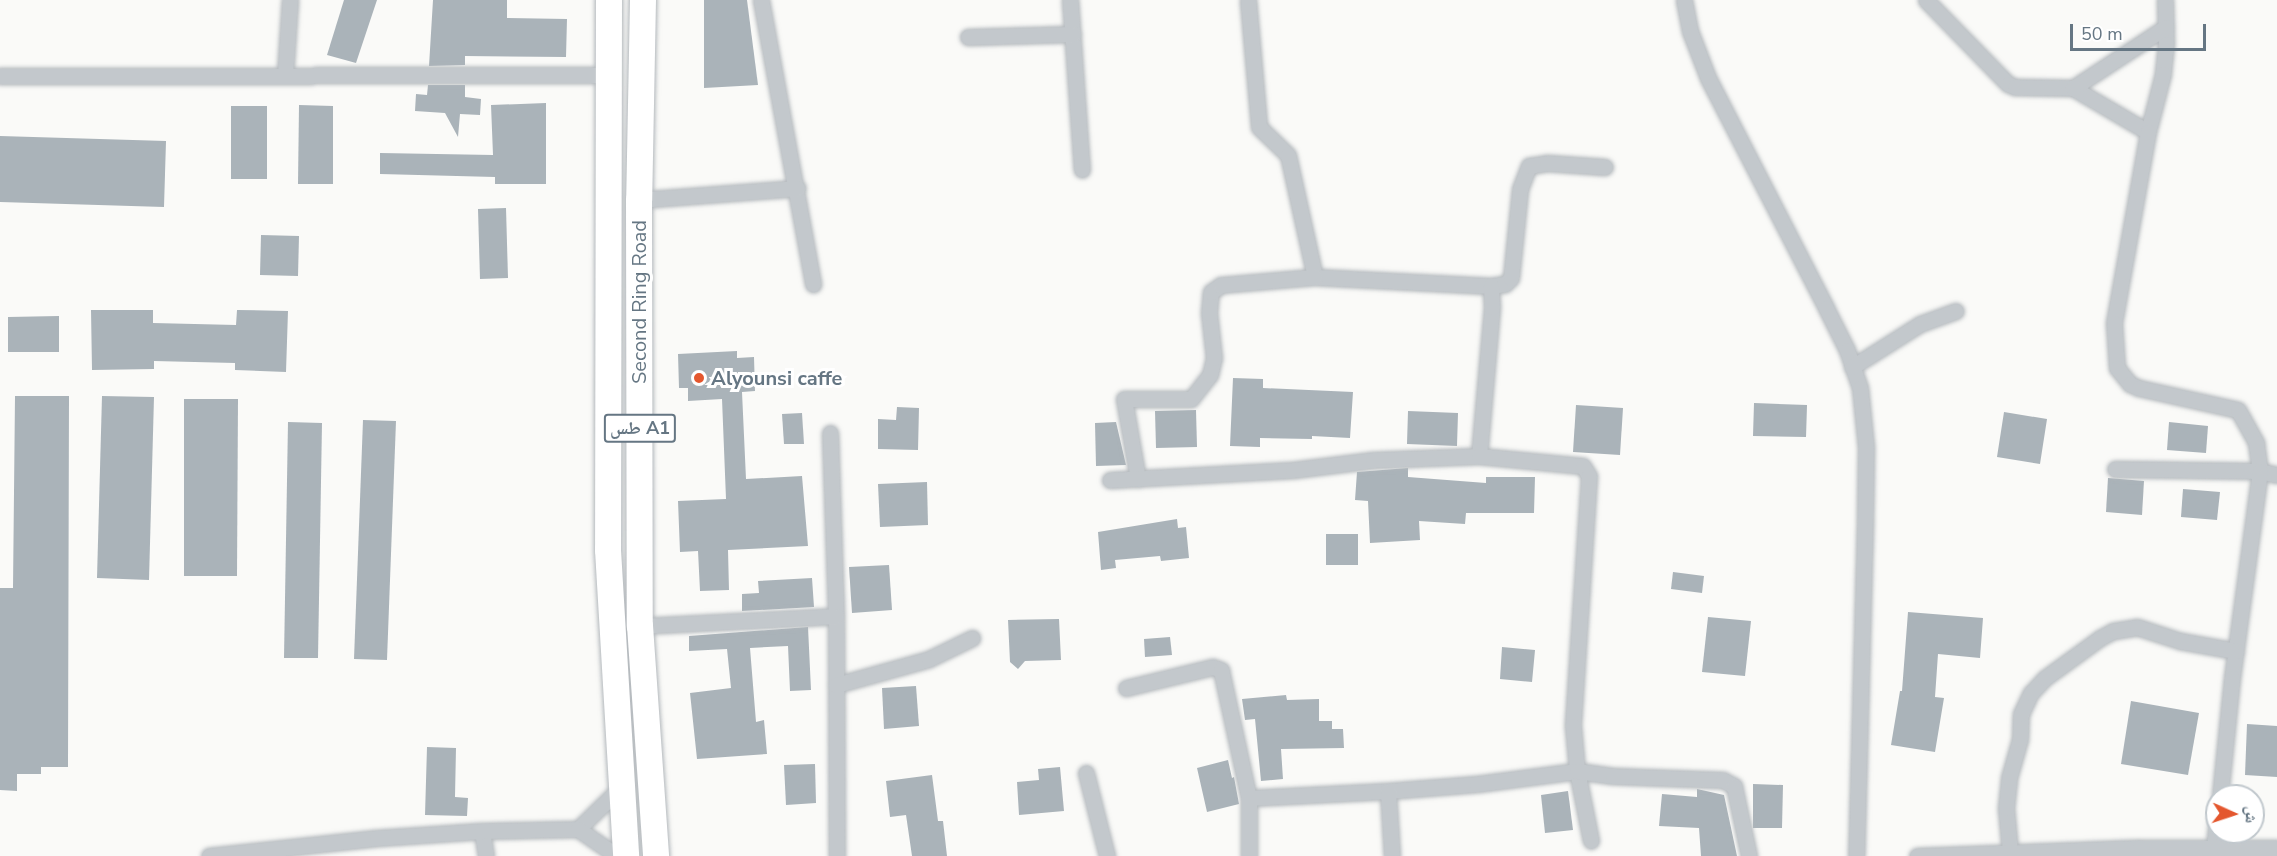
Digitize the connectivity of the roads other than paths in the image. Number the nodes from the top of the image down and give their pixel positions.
1 (290, 0) edge
2 (609, 0) edge
3 (643, 0) edge
4 (761, 0) edge
5 (1070, 0) edge
6 (1248, 0) edge
7 (1684, 0) edge
8 (1926, 0) edge
9 (2165, 0) edge
10 (2166, 27) junction
11 (1073, 34) junction
12 (968, 37) dead end
13 (285, 75) junction
14 (609, 75) junction
15 (0, 76) edge
16 (2073, 88) junction
17 (2148, 132) junction
18 (1605, 167) dead end
19 (1082, 170) dead end
20 (798, 188) junction
21 (639, 200) junction
22 (1315, 277) junction
23 (813, 284) dead end
24 (1491, 286) junction
25 (1956, 311) dead end
26 (1852, 367) junction
27 (830, 433) dead end
28 (1479, 456) junction
29 (2115, 469) dead end
30 (2260, 471) junction
31 (2277, 475) edge
32 (1138, 479) junction
33 (1110, 480) dead end
34 (836, 616) junction
35 (640, 626) junction
36 (972, 638) dead end
37 (2236, 651) junction
38 (836, 685) junction
39 (1126, 688) dead end
40 (1577, 771) junction
41 (1086, 773) dead end
42 (2221, 784) edge
43 (620, 788) junction
44 (1388, 791) junction
45 (1249, 798) junction
46 (578, 829) junction
47 (482, 831) junction
48 (1591, 841) dead end
49 (2214, 844) edge
50 (2214, 848) junction
51 (2277, 848) edge
52 (2010, 852) junction
53 (209, 856) edge
54 (486, 856) edge
55 (617, 856) edge
56 (626, 856) edge
57 (656, 856) edge
58 (837, 856) edge
59 (1107, 856) edge
60 (1249, 856) edge
61 (1392, 856) edge
62 (1749, 856) edge
63 (1856, 856) edge
64 (1917, 856) edge

1 - 13 street
2 - 14 highway, Second Ring Road / طس A1
3 - 21 highway, Second Ring Road / طس A1
4 - 20 street
5 - 11 street
6 - 22 street
7 - 26 street
8 - 16 street
9 - 10 street
10 - 16 street
10 - 17 street
11 - 12 street
11 - 19 street
13 - 14 street
13 - 15 street
14 - 43 highway, Second Ring Road / طس A1
16 - 17 street
17 - 30 street
18 - 24 street
20 - 21 street
20 - 23 street
21 - 35 highway, Second Ring Road / طس A1
22 - 24 street
22 - 32 street
24 - 28 street
25 - 26 street
26 - 63 street
27 - 34 street
28 - 32 street
28 - 40 street
29 - 30 street
30 - 31 street
30 - 37 street
32 - 33 street
34 - 35 street
34 - 38 street
35 - 57 highway, Second Ring Road / طس A1
36 - 38 street
37 - 42 street
37 - 52 street
38 - 58 street
39 - 45 street
40 - 44 street
40 - 48 street
40 - 62 street
41 - 59 street
43 - 46 street
43 - 56 highway, Second Ring Road / طس A1
44 - 45 street
44 - 61 street
45 - 60 street
46 - 47 street
46 - 55 street
47 - 53 street
47 - 54 street
49 - 50 street
50 - 51 street
50 - 52 street
52 - 64 street

